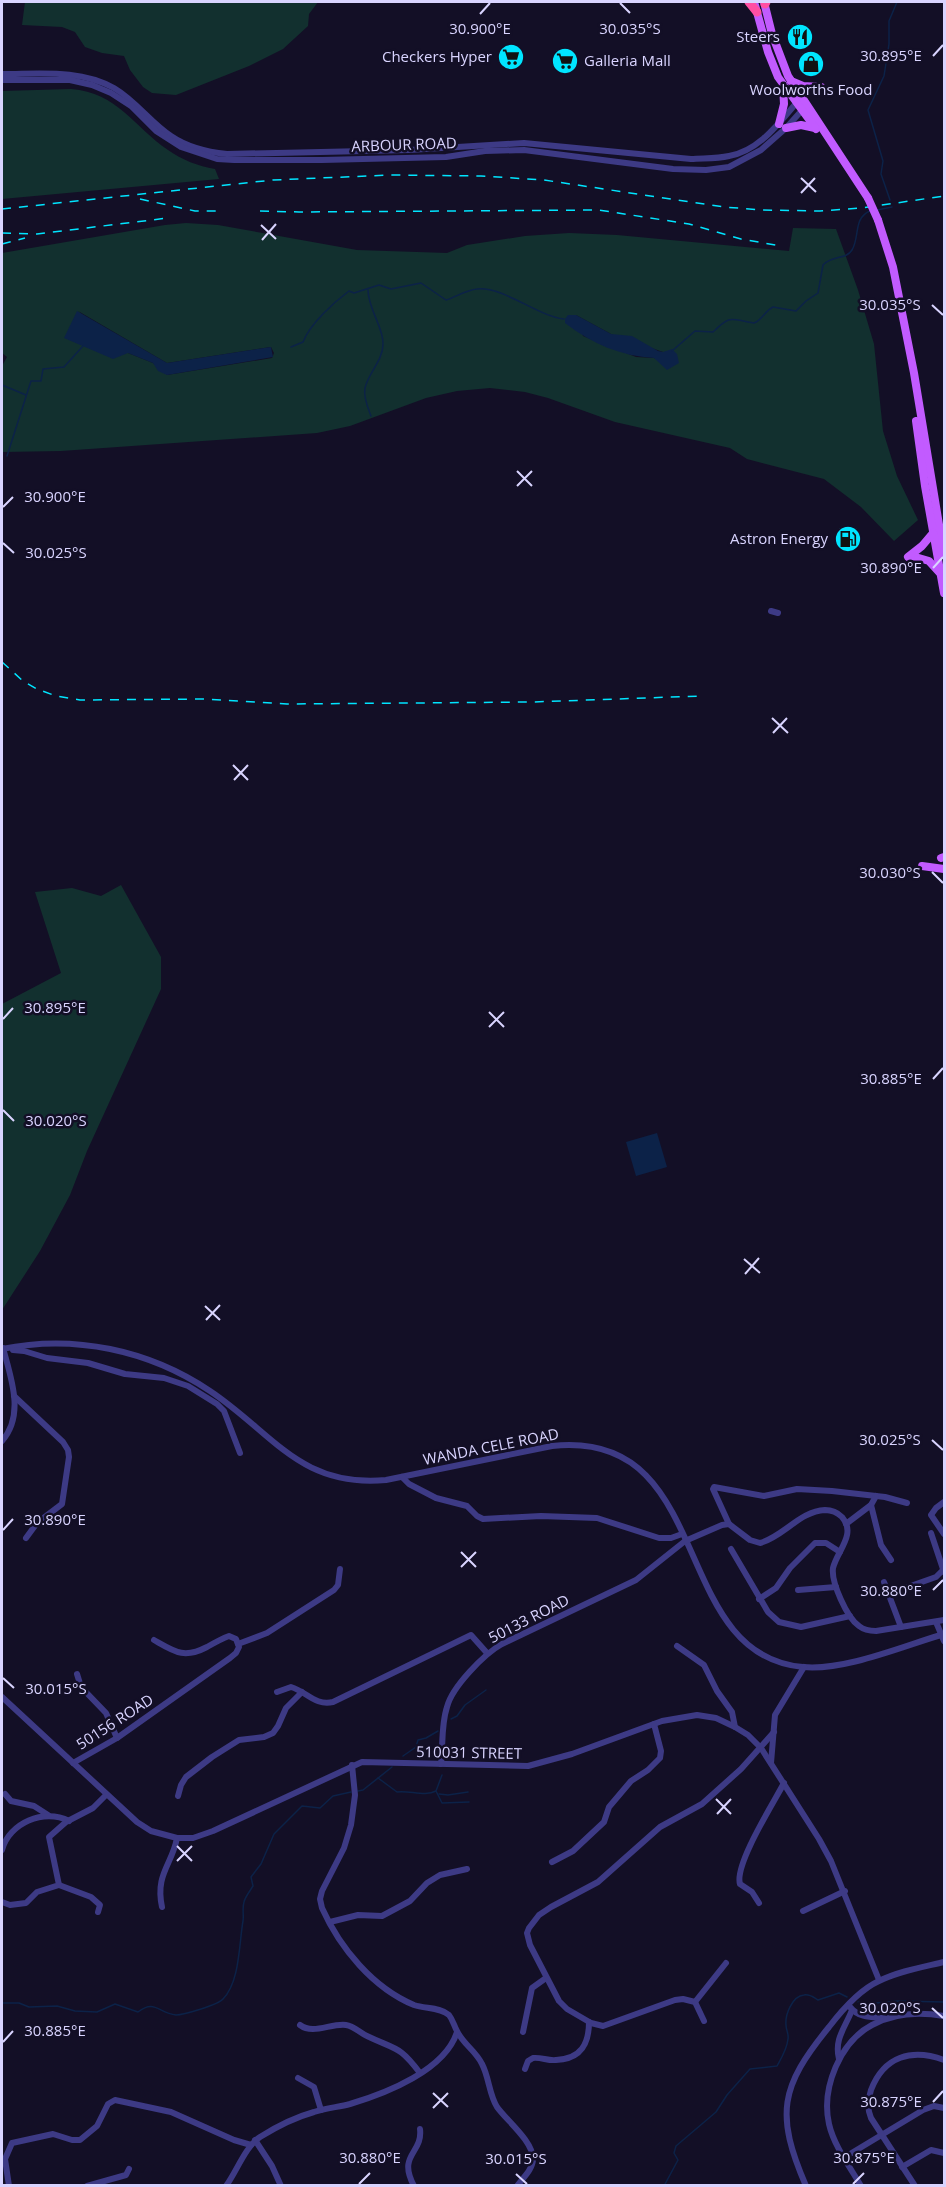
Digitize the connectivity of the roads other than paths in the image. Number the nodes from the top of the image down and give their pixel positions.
1 (749, 2) edge
2 (754, 2) edge
3 (765, 2) edge
4 (757, 12) junction
5 (2, 74) edge
6 (2, 80) edge
7 (787, 83) junction
8 (821, 87) dead end
9 (802, 104) junction
10 (782, 126) junction
11 (816, 129) junction
12 (549, 149) junction
13 (849, 169) junction
14 (911, 367) junction
15 (942, 528) edge
16 (933, 533) junction
17 (944, 551) edge
18 (942, 578) junction
19 (945, 593) edge
20 (922, 866) dead end
21 (945, 869) edge
22 (2, 1350) edge
23 (14, 1396) junction
24 (2, 1441) edge
25 (240, 1453) dead end
26 (402, 1477) junction
27 (876, 1496) junction
28 (945, 1502) edge
29 (907, 1503) dead end
30 (871, 1505) junction
31 (729, 1524) junction
32 (846, 1524) junction
33 (931, 1533) dead end
34 (945, 1534) edge
35 (684, 1537) junction
36 (26, 1539) dead end
37 (732, 1549) dead end
38 (840, 1552) junction
39 (891, 1560) dead end
40 (340, 1569) dead end
41 (944, 1571) edge
42 (884, 1582) dead end
43 (836, 1587) junction
44 (798, 1590) dead end
45 (888, 1594) junction
46 (759, 1599) junction
47 (850, 1616) junction
48 (945, 1620) edge
49 (936, 1622) junction
50 (901, 1627) junction
51 (944, 1637) edge
52 (154, 1640) dead end
53 (238, 1644) junction
54 (677, 1646) dead end
55 (488, 1653) junction
56 (804, 1667) junction
57 (77, 1674) dead end
58 (277, 1692) dead end
59 (302, 1692) junction
60 (2, 1698) edge
61 (654, 1724) junction
62 (735, 1727) junction
63 (774, 1732) junction
64 (117, 1738) junction
65 (760, 1748) junction
66 (73, 1763) junction
67 (771, 1763) junction
68 (441, 1764) junction
69 (352, 1765) junction
70 (784, 1783) junction
71 (5, 1794) dead end
72 (106, 1795) junction
73 (178, 1796) dead end
74 (48, 1815) junction
75 (69, 1821) junction
76 (177, 1838) junction
77 (2, 1850) edge
78 (552, 1862) dead end
79 (467, 1869) dead end
80 (59, 1884) junction
81 (845, 1891) junction
82 (2, 1902) edge
83 (759, 1903) dead end
84 (162, 1906) dead end
85 (803, 1911) dead end
86 (98, 1912) dead end
87 (330, 1922) junction
88 (945, 1962) edge
89 (726, 1963) dead end
90 (546, 1978) junction
91 (879, 1980) junction
92 (695, 2002) junction
93 (850, 2008) junction
94 (945, 2016) edge
95 (888, 2019) junction
96 (704, 2020) dead end
97 (589, 2022) junction
98 (300, 2025) dead end
99 (457, 2031) junction
100 (523, 2032) dead end
101 (839, 2059) junction
102 (945, 2060) edge
103 (525, 2069) dead end
104 (420, 2073) junction
105 (298, 2078) dead end
106 (945, 2108) edge
107 (321, 2110) junction
108 (420, 2129) dead end
109 (881, 2136) junction
110 (253, 2143) junction
111 (945, 2153) edge
112 (845, 2157) junction
113 (902, 2168) junction
114 (129, 2169) dead end
115 (526, 2175) junction
116 (9, 2186) edge
117 (87, 2186) edge
118 (226, 2186) edge
119 (281, 2186) edge
120 (414, 2186) edge
121 (517, 2186) edge
122 (526, 2186) edge
123 (806, 2186) edge
124 (861, 2186) edge
125 (915, 2186) edge

1 - 4 highway
2 - 4 main road
3 - 7 main road
4 - 7 main road
5 - 12 street, ARBOUR ROAD
6 - 12 street, ARBOUR ROAD
7 - 8 main road
7 - 9 main road
7 - 10 main road
9 - 10 street, ARBOUR ROAD
9 - 11 main road
9 - 13 main road
10 - 11 main road
10 - 12 street, ARBOUR ROAD
10 - 12 street, ARBOUR ROAD
11 - 13 main road
13 - 14 main road, bridge
14 - 15 main road
14 - 16 main road
15 - 17 main road
16 - 18 main road
16 - 18 main road
18 - 19 main road
20 - 21 main road
22 - 23 street
22 - 25 street
22 - 26 street, WANDA CELE ROAD
23 - 24 street
23 - 36 street
26 - 35 street
26 - 35 street, WANDA CELE ROAD
27 - 29 street
27 - 30 street
27 - 31 street
28 - 34 street
30 - 32 street
30 - 39 street
31 - 32 street
31 - 35 street
32 - 38 street
33 - 41 street
35 - 55 street, 50133 ROAD
35 - 56 street, WANDA CELE ROAD
37 - 46 street
38 - 43 street
38 - 46 street
40 - 53 street
41 - 45 street
42 - 45 street
43 - 44 street
43 - 47 street
45 - 50 street
46 - 47 street
47 - 50 street
48 - 49 street
49 - 50 street
49 - 51 street
51 - 56 street, WANDA CELE ROAD
52 - 53 street
53 - 64 street, 50156 ROAD
54 - 62 street
55 - 59 street
55 - 68 street, 50133 ROAD
56 - 63 street
57 - 64 street
58 - 59 street
59 - 73 street
60 - 66 street, 510031 STREET
61 - 62 street, 510031 STREET
61 - 68 street, 510031 STREET
61 - 78 street
62 - 65 street, 510031 STREET
63 - 65 street
63 - 67 street
64 - 66 street, 50156 ROAD
65 - 67 street, 510031 STREET
65 - 90 street
66 - 72 street, 510031 STREET
67 - 70 street, 510031 STREET
68 - 69 street, 510031 STREET
69 - 76 street, 510031 STREET
69 - 87 street
70 - 81 street, 510031 STREET
70 - 83 street
71 - 74 street
72 - 75 street
72 - 76 street, 510031 STREET
74 - 75 street
74 - 77 street
75 - 80 street
76 - 84 street
79 - 87 street
80 - 82 street
80 - 86 street
81 - 85 street
81 - 91 street, 510031 STREET
87 - 99 street
88 - 91 street
89 - 92 street
90 - 97 street
90 - 100 street
91 - 93 street
92 - 96 street
92 - 97 street
93 - 95 street
93 - 101 street
93 - 123 street
94 - 95 street
95 - 101 street
97 - 103 street
98 - 104 street
99 - 104 street
99 - 115 street
101 - 112 street
102 - 109 street
104 - 107 street
105 - 107 street
106 - 109 street
107 - 110 street
108 - 120 street
109 - 112 street
109 - 113 street
110 - 116 street
110 - 118 street
110 - 119 street
111 - 113 street
112 - 124 street
113 - 125 street
114 - 117 street
115 - 121 street
115 - 122 street

